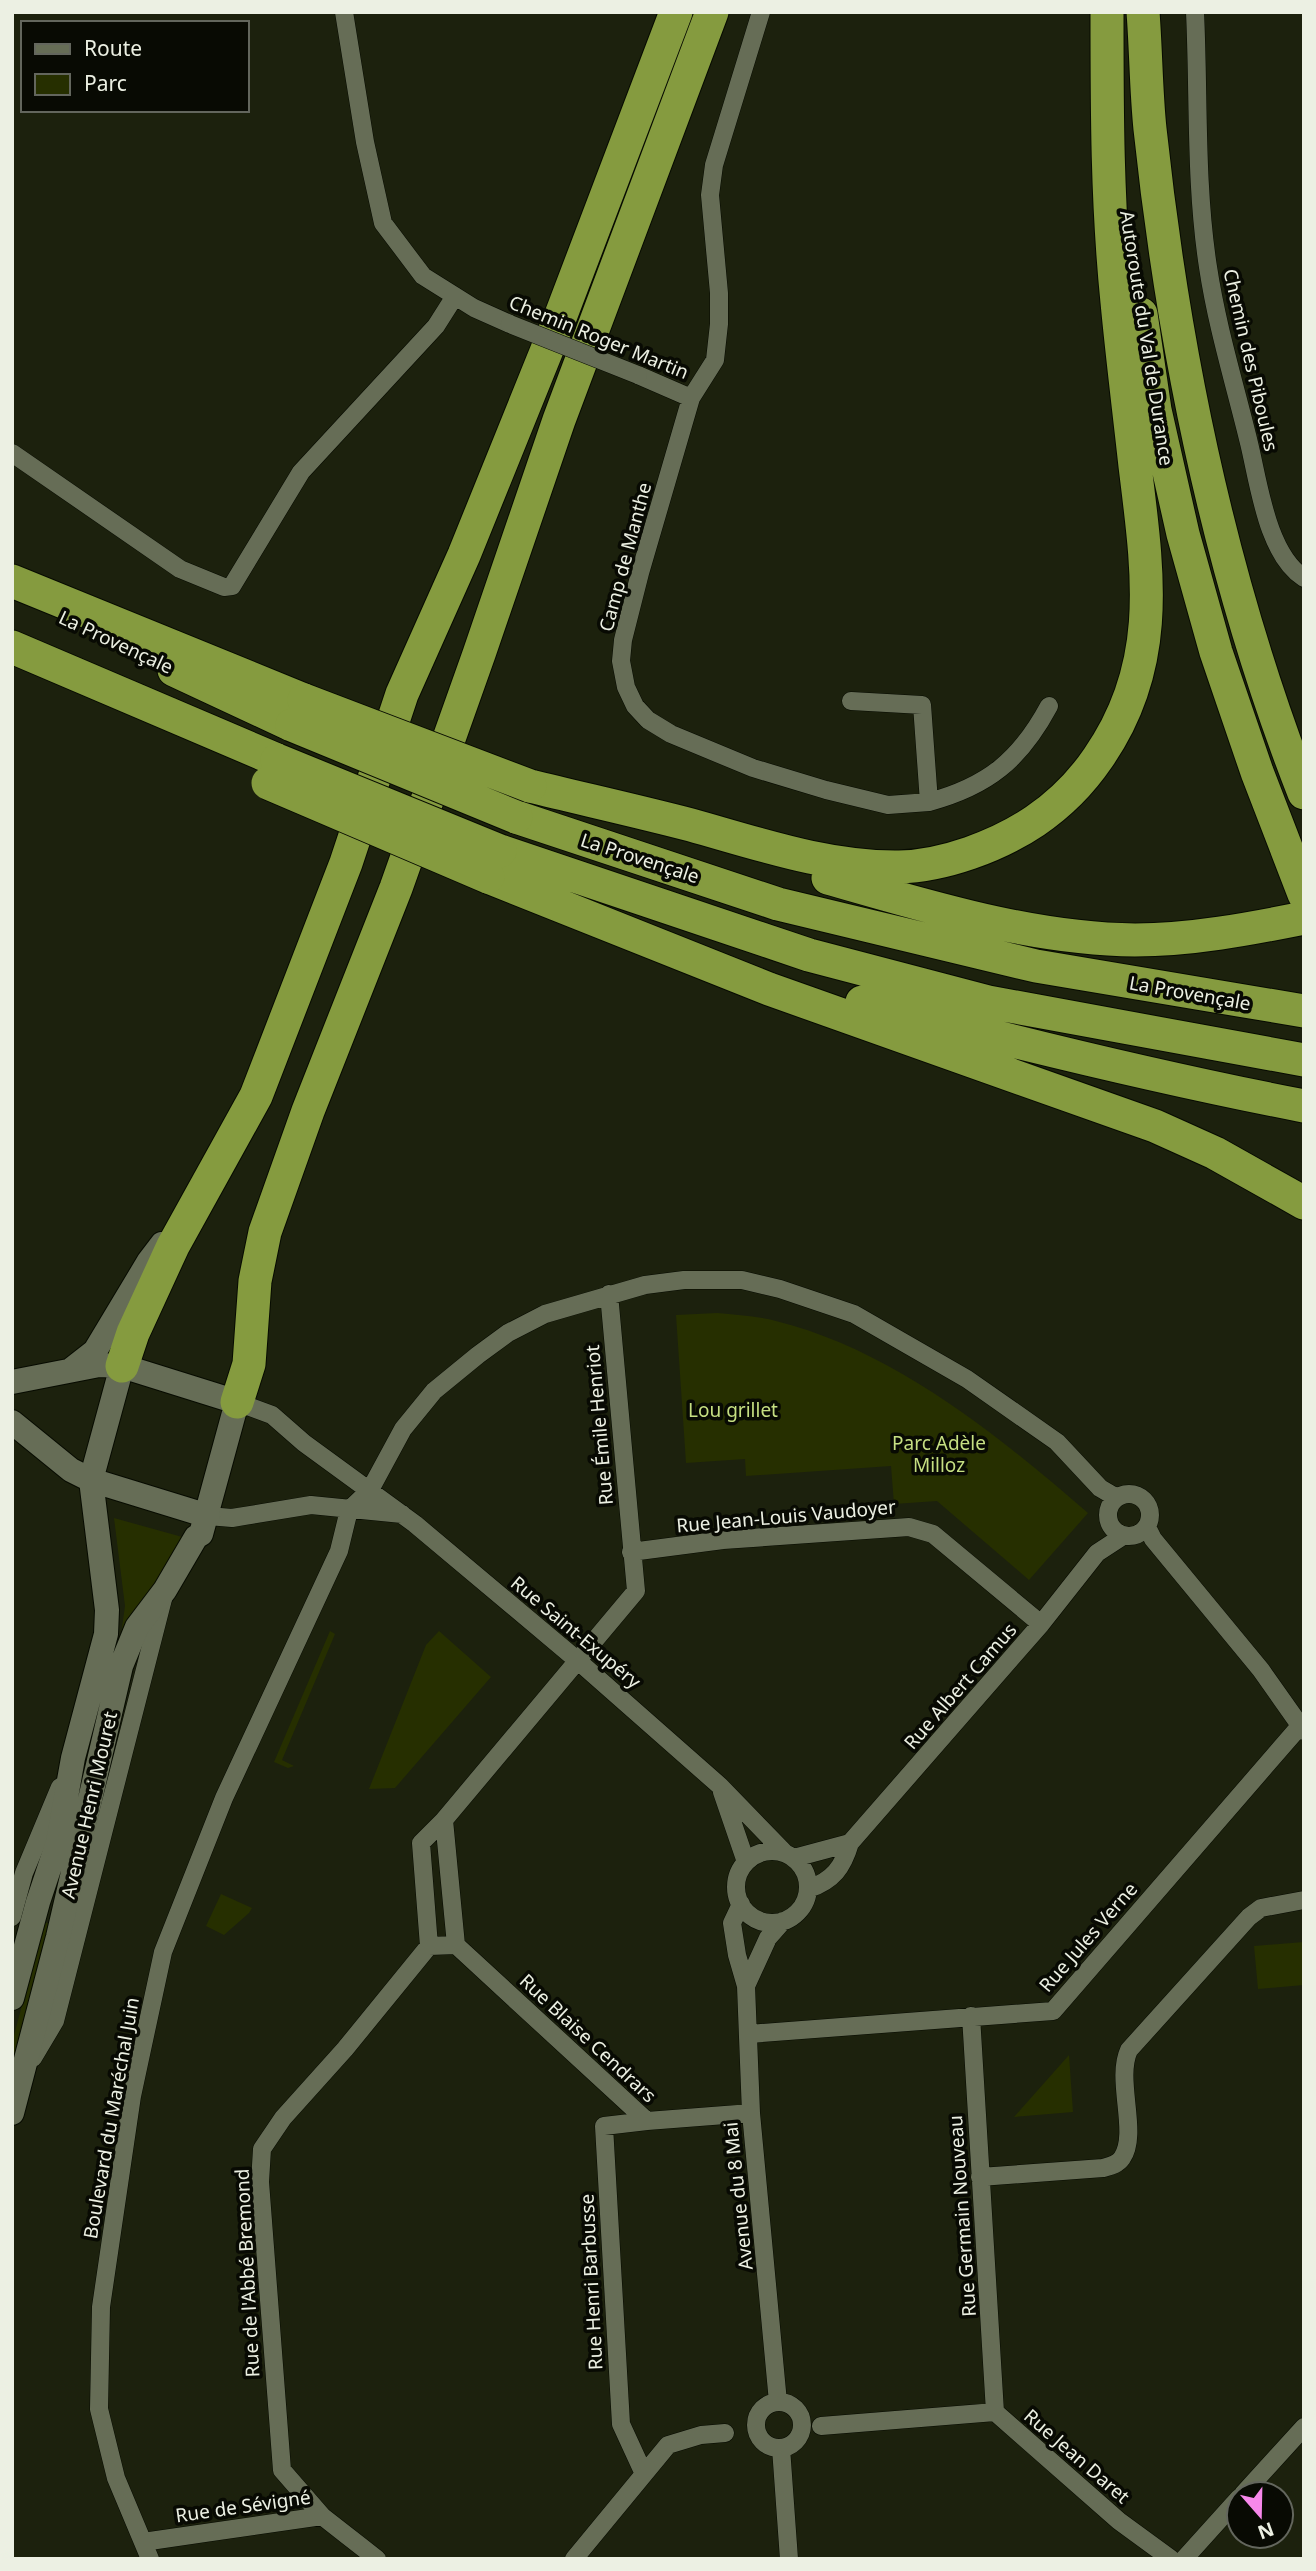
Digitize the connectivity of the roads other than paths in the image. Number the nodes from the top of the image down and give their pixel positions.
1 (344, 12) edge
2 (676, 12) edge
3 (712, 12) edge
4 (761, 12) edge
5 (1108, 12) edge
6 (1143, 12) edge
7 (1195, 12) edge
8 (455, 296) junction
9 (691, 398) junction
10 (12, 453) edge
11 (1304, 578) edge
12 (12, 580) edge
13 (12, 593) edge
14 (12, 647) edge
15 (12, 660) edge
16 (851, 701) dead end
17 (1049, 706) dead end
18 (298, 712) junction
19 (272, 772) junction
20 (530, 786) junction
21 (1302, 788) edge
22 (929, 802) junction
23 (494, 864) junction
24 (1304, 894) edge
25 (1304, 918) edge
26 (1304, 1010) edge
27 (1304, 1060) edge
28 (1304, 1106) edge
29 (199, 1201) junction
30 (1304, 1203) edge
31 (610, 1294) junction
32 (122, 1366) junction
33 (71, 1370) junction
34 (12, 1382) edge
35 (237, 1402) junction
36 (12, 1422) edge
37 (91, 1480) junction
38 (370, 1490) junction
39 (349, 1510) junction
40 (1111, 1510) junction
41 (402, 1514) junction
42 (208, 1516) junction
43 (1147, 1527) junction
44 (1123, 1536) junction
45 (631, 1552) junction
46 (1097, 1553) junction
47 (165, 1590) junction
48 (1041, 1623) junction
49 (577, 1660) junction
50 (1302, 1728) edge
51 (720, 1786) junction
52 (444, 1820) junction
53 (850, 1843) junction
54 (789, 1855) junction
55 (746, 1862) junction
56 (28, 1874) edge
57 (70, 1887) junction
58 (808, 1889) junction
59 (1304, 1900) edge
60 (741, 1904) junction
61 (12, 1917) edge
62 (783, 1921) junction
63 (456, 1945) junction
64 (429, 1946) junction
65 (746, 1986) junction
66 (12, 1998) edge
67 (971, 2016) junction
68 (749, 2035) junction
69 (20, 2080) junction
70 (12, 2113) edge
71 (751, 2113) junction
72 (647, 2121) junction
73 (980, 2177) junction
74 (778, 2402) junction
75 (995, 2412) junction
76 (821, 2426) dead end
77 (1304, 2427) edge
78 (725, 2433) dead end
79 (781, 2448) junction
80 (644, 2474) junction
81 (1256, 2480) edge
82 (1225, 2514) edge
83 (323, 2516) junction
84 (146, 2550) edge
85 (377, 2559) edge
86 (574, 2559) edge
87 (789, 2559) edge
88 (1171, 2559) edge
89 (1184, 2559) edge

1 - 8 street, Chemin Roger Martin
2 - 29 highway
3 - 35 highway
4 - 9 street, Chemin Roger Martin
5 - 20 highway
5 - 24 highway, Autoroute du Val de Durance
6 - 21 highway, Autoroute du Val de Durance
7 - 11 street, Chemin des Piboules
8 - 9 street, Chemin Roger Martin, bridge
8 - 10 street
9 - 22 street, Camp de Manthe
12 - 18 highway
13 - 18 highway, La Provençale
14 - 19 highway
15 - 19 highway
16 - 22 street
17 - 22 street, Camp de Manthe
18 - 20 highway, bridge
18 - 26 highway, La Provençale, bridge
19 - 23 highway, bridge
20 - 25 highway
23 - 27 highway, La Provençale
23 - 28 highway
23 - 30 highway
29 - 32 highway
29 - 33 main road
31 - 38 street
31 - 40 street
31 - 45 street, Rue Émile Henriot
32 - 33 main road
32 - 35 main road
32 - 37 main road
33 - 34 main road
35 - 38 street, Rue Saint-Exupéry
35 - 42 main road, Avenue Henri Mouret
36 - 37 main road
37 - 42 main road
37 - 56 main road, Avenue Henri Mouret
38 - 39 street
38 - 41 street, Rue Saint-Exupéry
39 - 41 street
39 - 42 street
39 - 84 street, Boulevard du Maréchal Juin
40 - 43 street
40 - 44 street
40 - 46 street, Rue Albert Camus
41 - 49 street, Rue Saint-Exupéry
42 - 47 main road, Avenue Henri Mouret
43 - 44 street
43 - 50 street
44 - 46 street, Rue Albert Camus
45 - 48 street, Rue Jean-Louis Vaudoyer
45 - 49 street
46 - 48 street, Rue Albert Camus
47 - 57 main road, Avenue Henri Mouret
47 - 69 street
48 - 53 street, Rue Albert Camus
49 - 51 street, Rue Saint-Exupéry
49 - 52 street
50 - 67 street, Rue Jules Verne
51 - 54 street, Rue Saint-Exupéry
51 - 55 street, Rue Saint-Exupéry
52 - 63 street
52 - 64 street
53 - 54 street
53 - 58 street, Rue Albert Camus
54 - 55 street
54 - 58 street
55 - 60 street
56 - 57 street
56 - 61 street, Avenue Henri Mouret
56 - 66 main road, Avenue Henri Mouret
57 - 69 main road, Avenue Henri Mouret
58 - 62 street
59 - 73 street
60 - 62 street
60 - 65 street, Avenue du 8 Mai
62 - 65 street, Avenue du 8 Mai
63 - 64 street
63 - 72 street, Rue Blaise Cendrars
64 - 83 street, Rue de l'Abbé Bremond
65 - 68 street, Avenue du 8 Mai
67 - 68 street, Rue Jules Verne
67 - 73 street, Rue Germain Nouveau
68 - 71 street, Avenue du 8 Mai
69 - 70 main road, Avenue Henri Mouret
71 - 72 street, Rue Blaise Cendrars
71 - 74 street, Avenue du 8 Mai
72 - 80 street, Rue Henri Barbusse
73 - 75 street, Rue Germain Nouveau
74 - 79 street
74 - 79 street
75 - 76 street, Rue Jean Daret
75 - 88 street, Rue Jean Daret
77 - 81 street
78 - 80 street
79 - 87 street
80 - 86 street
82 - 89 street
83 - 84 street, Rue de Sévigné
83 - 85 street, Rue de Sévigné

